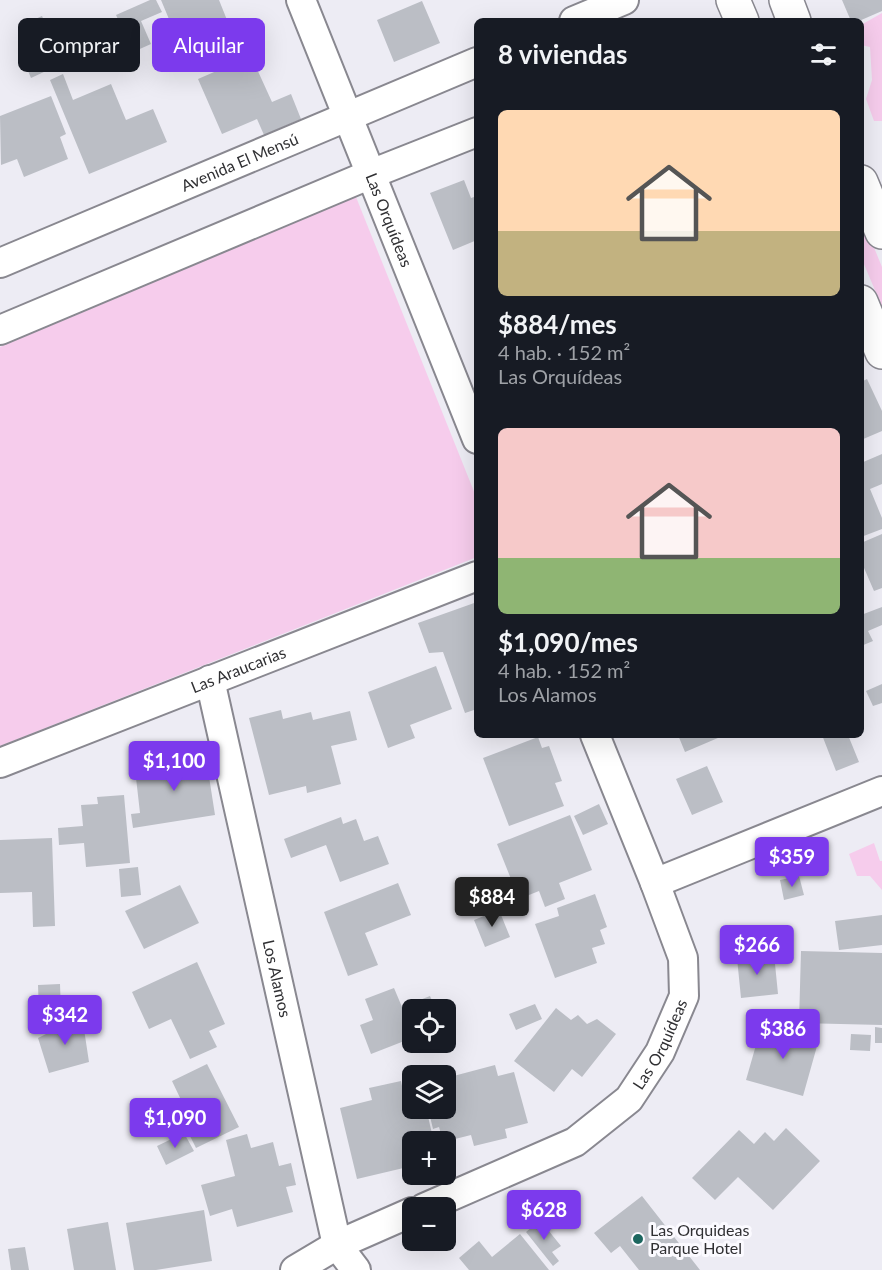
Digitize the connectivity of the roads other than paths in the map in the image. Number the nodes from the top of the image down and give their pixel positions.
1 (301, 0) edge
2 (624, 0) edge
3 (733, 0) edge
4 (786, 0) edge
5 (581, 18) edge
6 (741, 18) edge
7 (794, 18) edge
8 (474, 63) edge
9 (348, 116) junction
10 (474, 133) edge
11 (371, 174) junction
12 (864, 189) edge
13 (882, 231) edge
14 (0, 263) edge
15 (864, 309) edge
16 (0, 330) edge
17 (882, 352) edge
18 (474, 432) edge
19 (474, 577) edge
20 (210, 680) junction
21 (597, 738) edge
22 (0, 763) edge
23 (882, 791) edge
24 (655, 883) junction
25 (449, 1197) edge
26 (402, 1216) edge
27 (337, 1245) junction
28 (295, 1270) edge
29 (356, 1270) edge

1 - 9 street, Las Orquídeas
2 - 5 street
3 - 6 main road
4 - 7 main road
8 - 9 street, Avenida El Mensú
9 - 11 street, Las Orquídeas
9 - 14 street, Avenida El Mensú
10 - 11 street
11 - 16 street
11 - 18 street, Las Orquídeas
12 - 13 main road
15 - 17 main road
19 - 20 street, Las Araucarias
20 - 22 street, Las Araucarias
20 - 27 street, Los Alamos
21 - 24 street, Las Orquídeas
23 - 24 street
24 - 25 street, Las Orquídeas
26 - 27 street
27 - 28 street
27 - 29 street, Los Alamos

